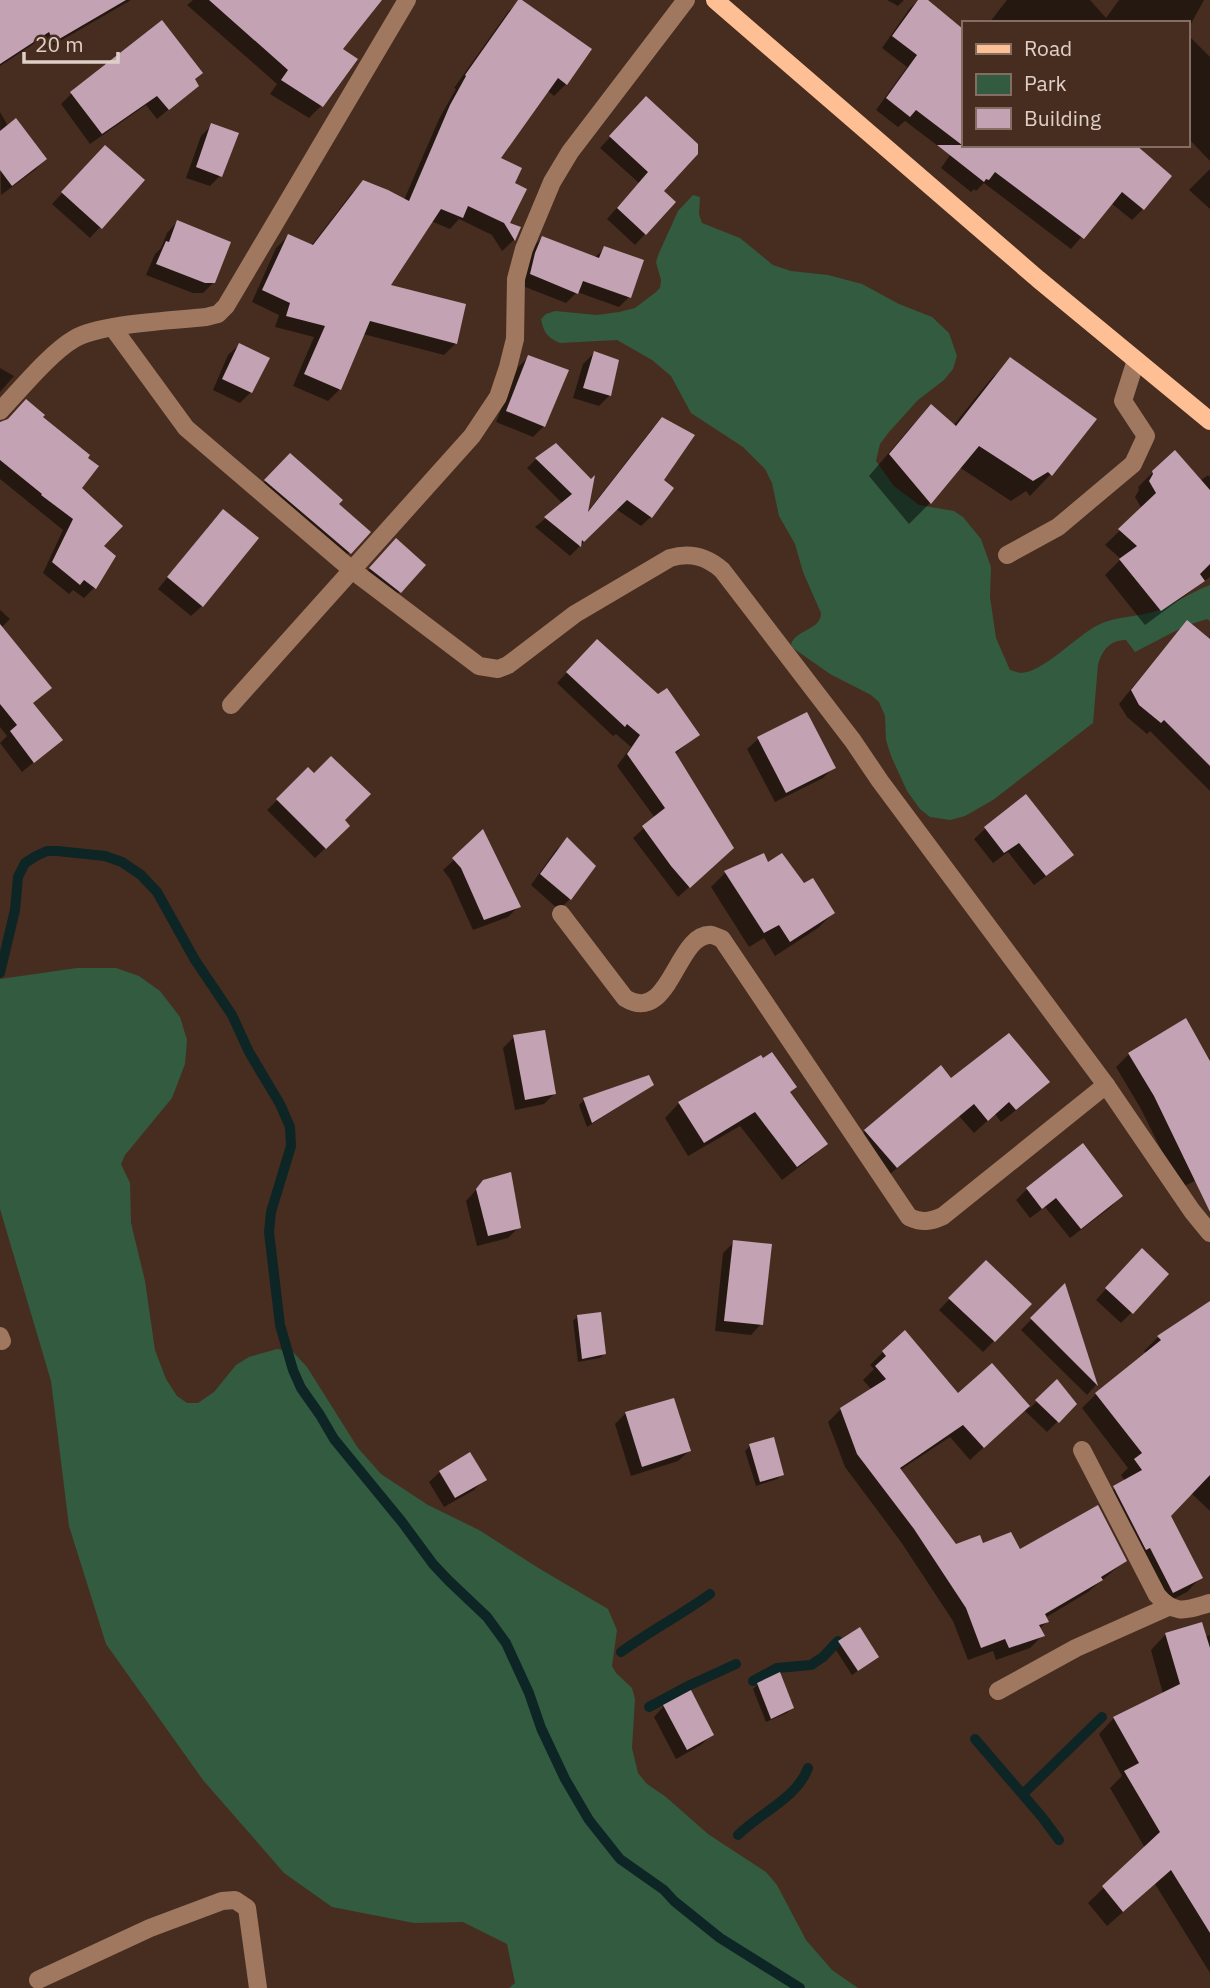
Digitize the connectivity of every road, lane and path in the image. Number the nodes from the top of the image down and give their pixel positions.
1 (407, 0) edge
2 (686, 0) edge
3 (715, 0) edge
4 (113, 328) junction
5 (1136, 360) junction
6 (0, 411) edge
7 (1210, 421) edge
8 (1007, 555) dead end
9 (352, 570) junction
10 (232, 705) dead end
11 (561, 914) dead end
12 (1106, 1085) junction
13 (1210, 1233) edge
14 (1082, 1450) dead end
15 (1210, 1603) edge
16 (1168, 1607) junction
17 (999, 1691) dead end
18 (38, 1980) dead end
19 (258, 1988) edge

1 - 4 street
2 - 9 street
3 - 5 main road
4 - 6 street
4 - 9 street
5 - 7 main road
5 - 8 street
9 - 10 street
9 - 12 street
11 - 12 street
12 - 13 street
14 - 16 street
15 - 16 street
16 - 17 street
18 - 19 street

